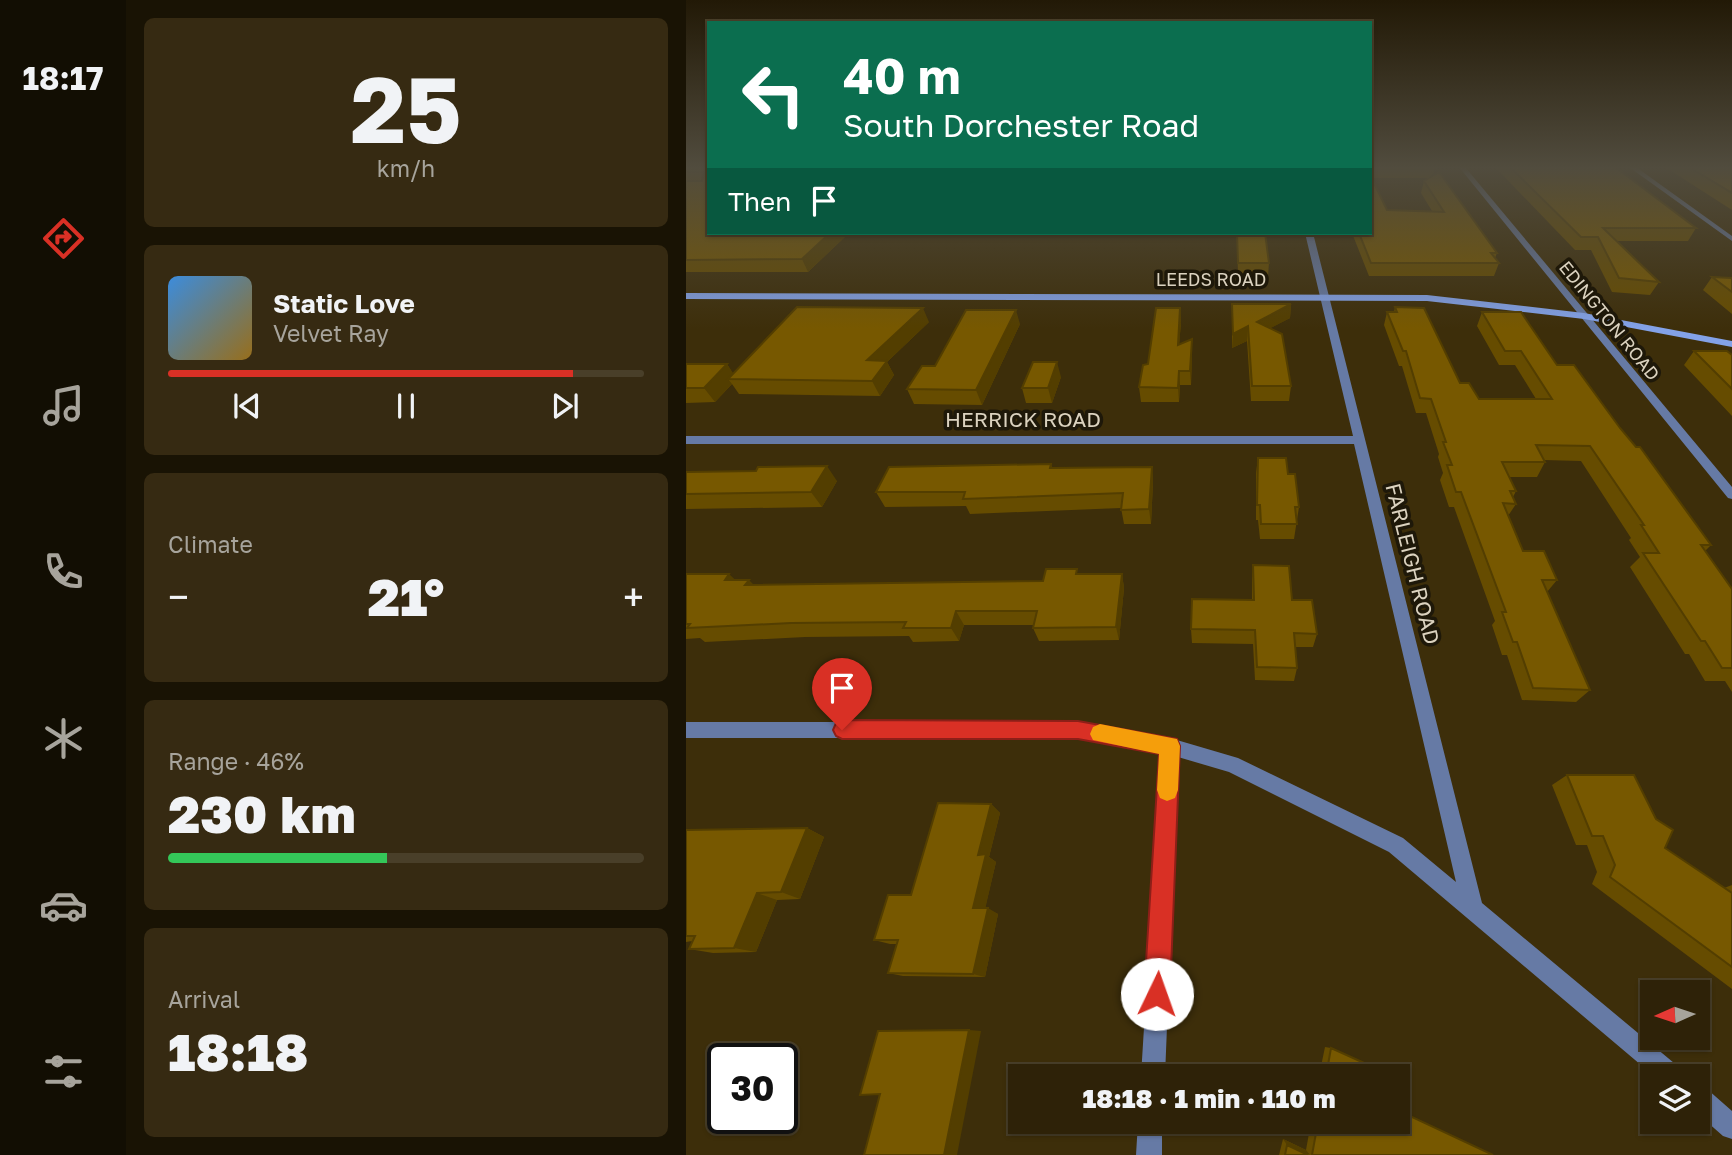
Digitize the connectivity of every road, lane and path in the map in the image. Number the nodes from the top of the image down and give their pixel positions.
1 (1506, 221) edge
2 (1707, 221) edge
3 (1309, 235) edge
4 (1732, 239) edge
5 (686, 296) edge
6 (1324, 296) junction
7 (1584, 316) junction
8 (1732, 344) edge
9 (686, 440) edge
10 (1360, 440) junction
11 (1732, 495) edge
12 (686, 730) edge
13 (1170, 746) junction
14 (1472, 906) junction
15 (1154, 1064) edge
16 (1658, 1064) edge
17 (1710, 1108) edge
18 (1732, 1127) edge
19 (1150, 1134) edge
20 (1149, 1155) edge

1 - 7 street, EDINGTON ROAD
2 - 4 street
3 - 6 street, FARLEIGH ROAD
5 - 6 street, LEEDS ROAD
6 - 7 street, LEEDS ROAD
6 - 10 street, FARLEIGH ROAD
7 - 8 street, LEEDS ROAD
7 - 11 street, EDINGTON ROAD
9 - 10 street, HERRICK ROAD
10 - 14 street, FARLEIGH ROAD
12 - 13 street
13 - 14 street
13 - 15 street
14 - 16 street
17 - 18 street
19 - 20 street

